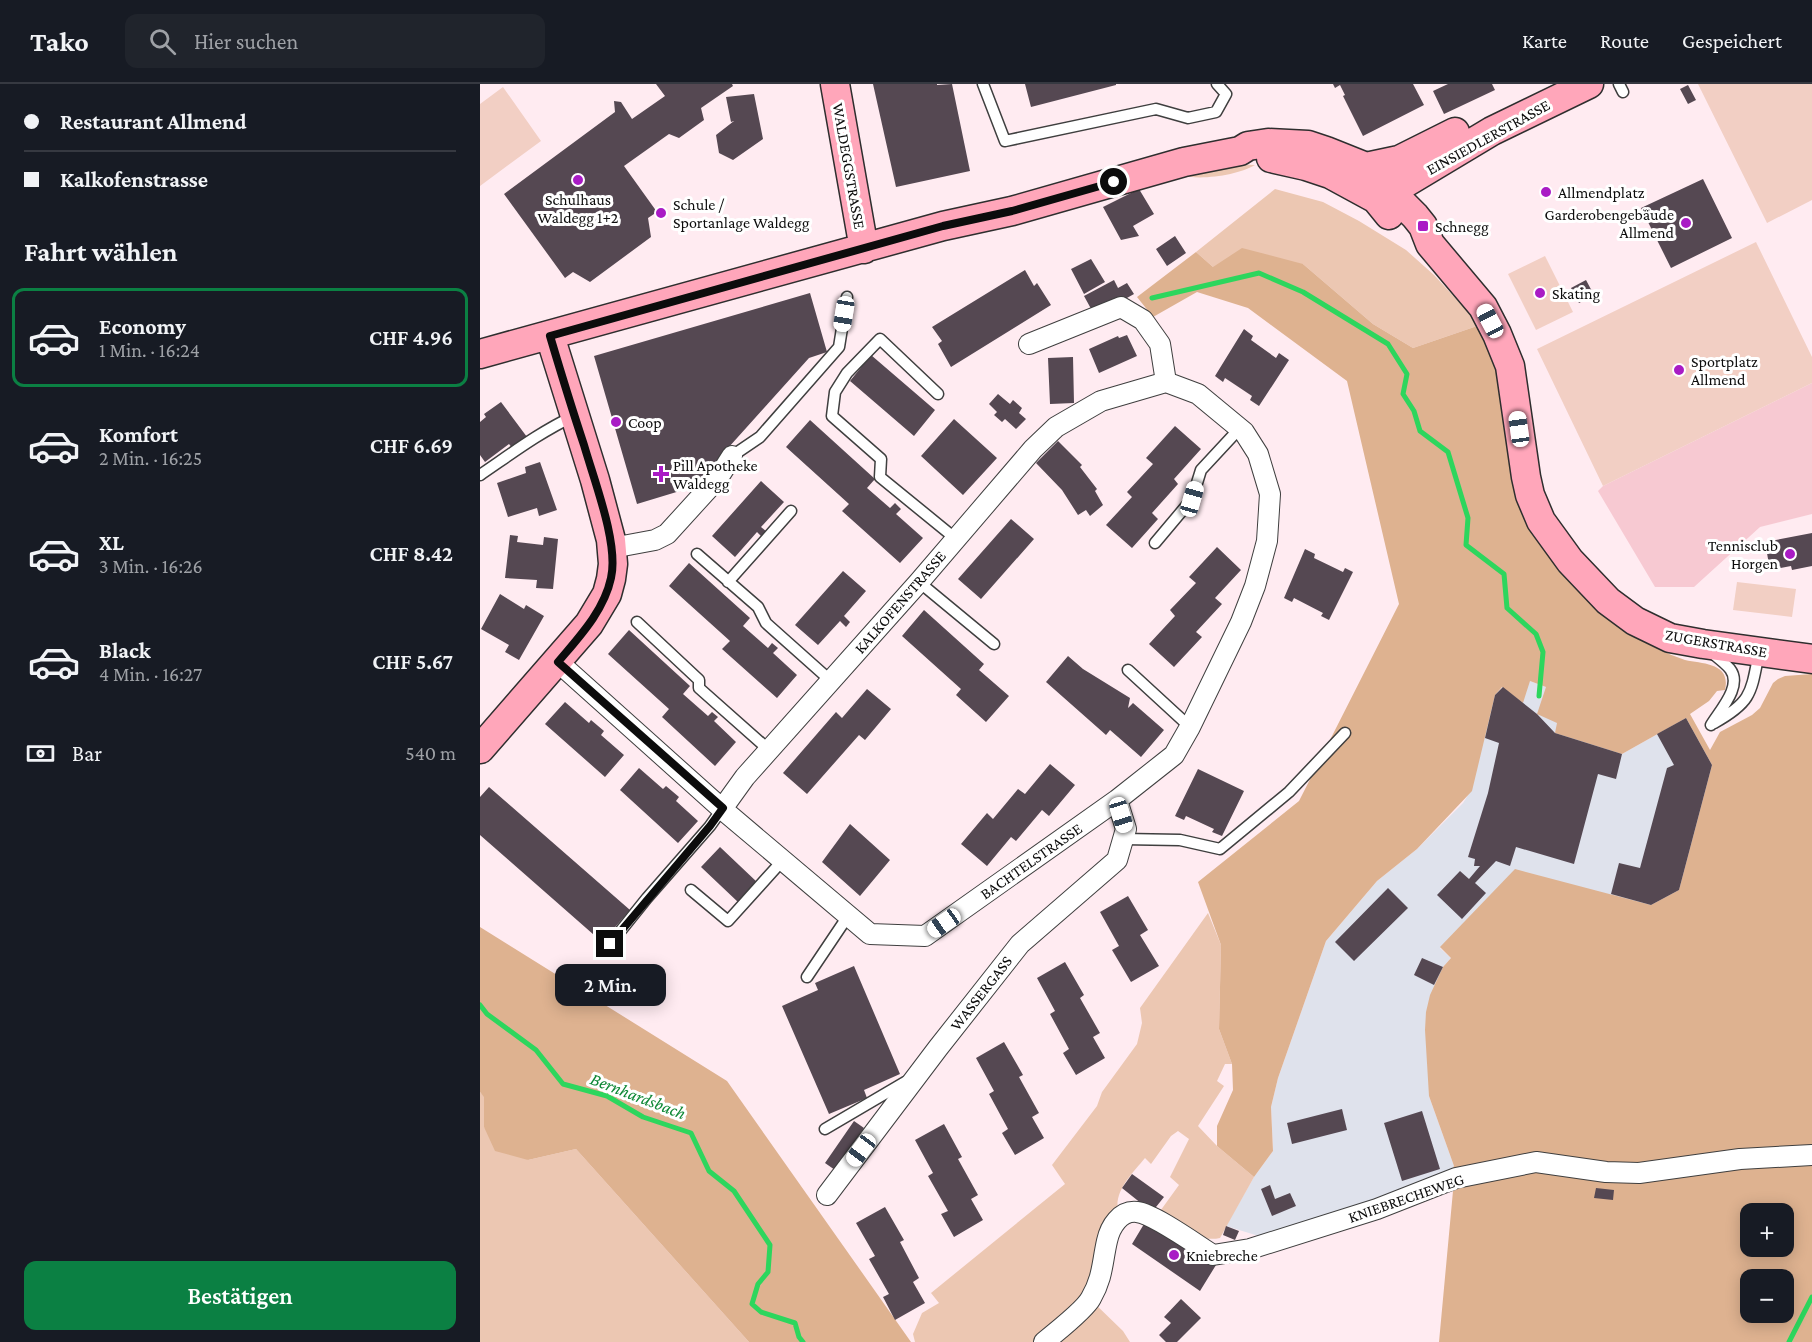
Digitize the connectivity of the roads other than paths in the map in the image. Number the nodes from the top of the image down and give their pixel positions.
1 (835, 84) edge
2 (983, 84) edge
3 (1217, 84) edge
4 (1544, 84) edge
5 (1589, 84) edge
6 (1240, 151) junction
7 (1399, 160) junction
8 (1366, 167) junction
9 (1381, 193) junction
10 (864, 249) junction
11 (847, 297) dead end
12 (550, 336) junction
13 (1029, 344) dead end
14 (480, 354) edge
15 (1166, 382) junction
16 (938, 394) dead end
17 (574, 416) junction
18 (1242, 430) junction
19 (732, 456) joint
20 (480, 475) edge
21 (791, 511) dead end
22 (956, 538) junction
23 (1155, 543) dead end
24 (612, 548) junction
25 (697, 554) dead end
26 (728, 582) junction
27 (919, 582) junction
28 (637, 622) dead end
29 (994, 644) dead end
30 (1703, 645) junction
31 (1759, 652) junction
32 (1812, 659) edge
33 (558, 662) junction
34 (1128, 670) dead end
35 (831, 681) junction
36 (1190, 727) junction
37 (1345, 733) dead end
38 (480, 749) edge
39 (769, 750) junction
40 (1117, 800) junction
41 (723, 808) junction
42 (1123, 839) junction
43 (783, 860) junction
44 (691, 890) dead end
45 (848, 916) junction
46 (607, 942) dead end
47 (807, 977) dead end
48 (910, 1084) junction
49 (825, 1129) dead end
50 (1812, 1155) edge
51 (827, 1195) dead end
52 (1044, 1342) edge

1 - 10 main road, WALDEGGSTRASSE
2 - 3 lane
4 - 7 main road, EINSIEDLERSTRASSE
5 - 9 main road, EINSIEDLERSTRASSE
6 - 8 main road, ZUGERSTRASSE
6 - 9 main road, ZUGERSTRASSE
6 - 10 main road, ZUGERSTRASSE
7 - 8 main road, EINSIEDLERSTRASSE
7 - 9 main road, EINSIEDLERSTRASSE
8 - 9 main road, ZUGERSTRASSE
9 - 30 main road, ZUGERSTRASSE
10 - 12 main road, ZUGERSTRASSE
11 - 19 lane
12 - 14 main road, ZUGERSTRASSE
12 - 17 main road
13 - 15 street
15 - 18 street
15 - 22 street, KALKOFENSTRASSE
16 - 22 lane
17 - 20 lane
17 - 24 main road
18 - 23 lane
18 - 36 street, BACHTELSTRASSE
19 - 24 street
21 - 26 lane
22 - 27 street, KALKOFENSTRASSE
24 - 33 main road
25 - 26 lane
26 - 35 lane
27 - 29 lane
27 - 35 street, KALKOFENSTRASSE
28 - 39 lane
30 - 31 main road, ZUGERSTRASSE
30 - 31 lane
31 - 32 main road, ZUGERSTRASSE
33 - 38 main road
33 - 41 street, BACHTELSTRASSE
34 - 36 lane
35 - 39 street, KALKOFENSTRASSE
36 - 40 street, BACHTELSTRASSE
37 - 42 lane
39 - 41 street, KALKOFENSTRASSE
40 - 42 street
40 - 45 street, BACHTELSTRASSE
41 - 43 street, BACHTELSTRASSE
41 - 46 lane, KALKOFENSTRASSE
42 - 48 street, WASSERGASS
43 - 44 lane
43 - 45 street, BACHTELSTRASSE
45 - 47 lane
48 - 49 lane
48 - 51 street, WASSERGASS
50 - 52 street, KNIEBRECHEWEG

